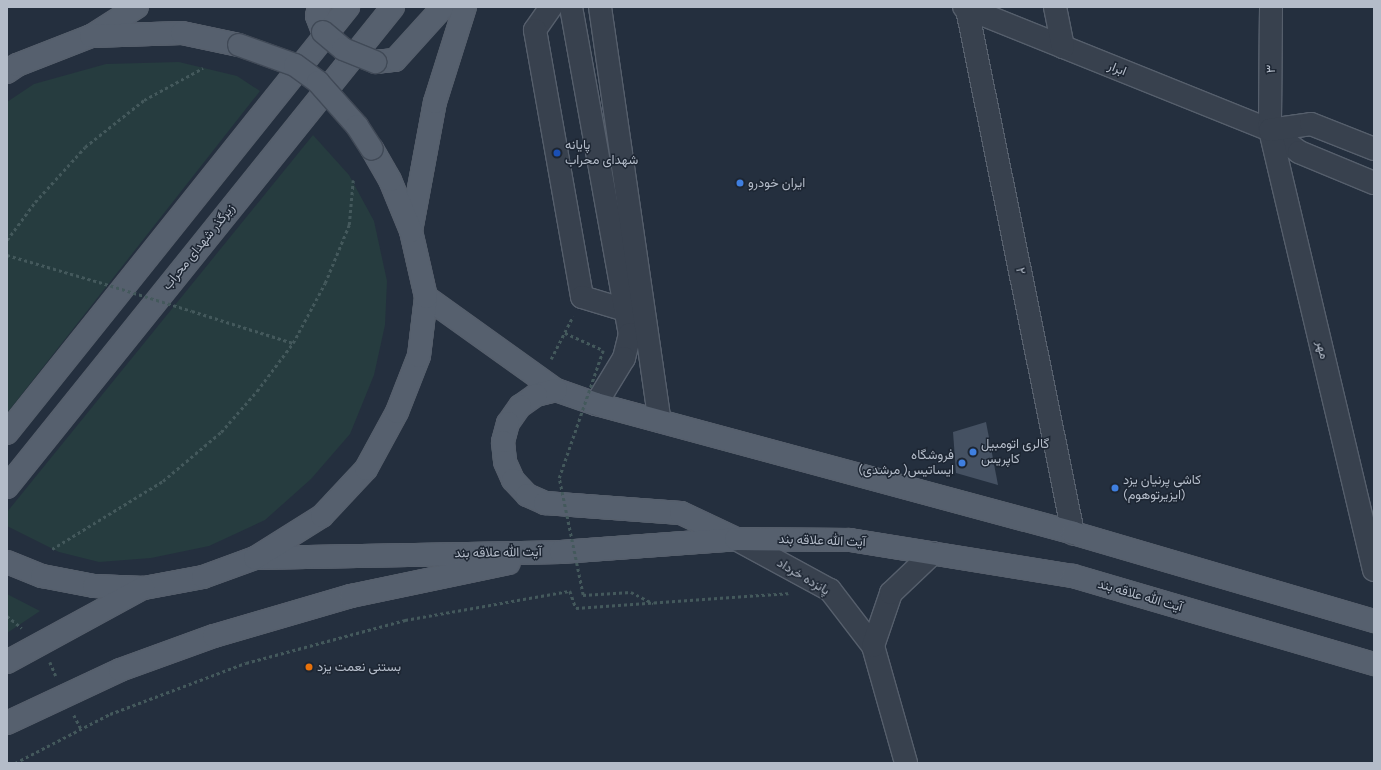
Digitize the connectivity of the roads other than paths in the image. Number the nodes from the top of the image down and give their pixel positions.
1 (138, 7) edge
2 (319, 7) edge
3 (348, 7) edge
4 (393, 7) edge
5 (443, 7) edge
6 (465, 7) edge
7 (551, 7) edge
8 (571, 7) edge
9 (600, 7) edge
10 (1056, 7) edge
11 (1271, 7) edge
12 (966, 8) edge
13 (91, 36) junction
14 (1062, 47) junction
15 (10, 68) edge
16 (1270, 130) junction
17 (1374, 149) edge
18 (1374, 183) edge
19 (411, 231) junction
20 (426, 297) junction
21 (625, 310) junction
22 (548, 384) junction
23 (596, 404) junction
24 (660, 421) junction
25 (7, 433) edge
26 (7, 487) edge
27 (1073, 533) junction
28 (736, 539) junction
29 (561, 552) junction
30 (933, 552) junction
31 (254, 558) junction
32 (10, 563) edge
33 (1374, 570) edge
34 (144, 588) junction
35 (1374, 621) edge
36 (873, 646) junction
37 (7, 662) edge
38 (1374, 664) edge
39 (7, 723) edge
40 (906, 763) edge

1 - 13 main road
2 - 5 main road, bridge
3 - 25 main road
4 - 26 main road, زیرگذر شهدای محراب
6 - 19 main road
7 - 21 street
8 - 21 street
9 - 24 street
10 - 14 street
11 - 16 street, ۳
12 - 14 street, ابرار
12 - 27 street, ۲
13 - 15 main road
13 - 19 main road, bridge
14 - 16 street, ابرار
16 - 17 street
16 - 18 street, ابرار
16 - 33 street, مهر
19 - 20 main road
20 - 22 main road
20 - 31 main road
21 - 23 street
22 - 23 main road
22 - 28 main road
23 - 24 main road
24 - 27 main road
27 - 35 main road
28 - 29 main road, آیت الله علاقه بند
28 - 30 main road, آیت الله علاقه بند
28 - 36 street, پانزده خرداد
29 - 31 main road, آیت الله علاقه بند
29 - 39 main road
30 - 36 street
30 - 38 main road, آیت الله علاقه بند
31 - 34 main road
32 - 34 main road
34 - 37 main road
36 - 40 street, پانزده خرداد

